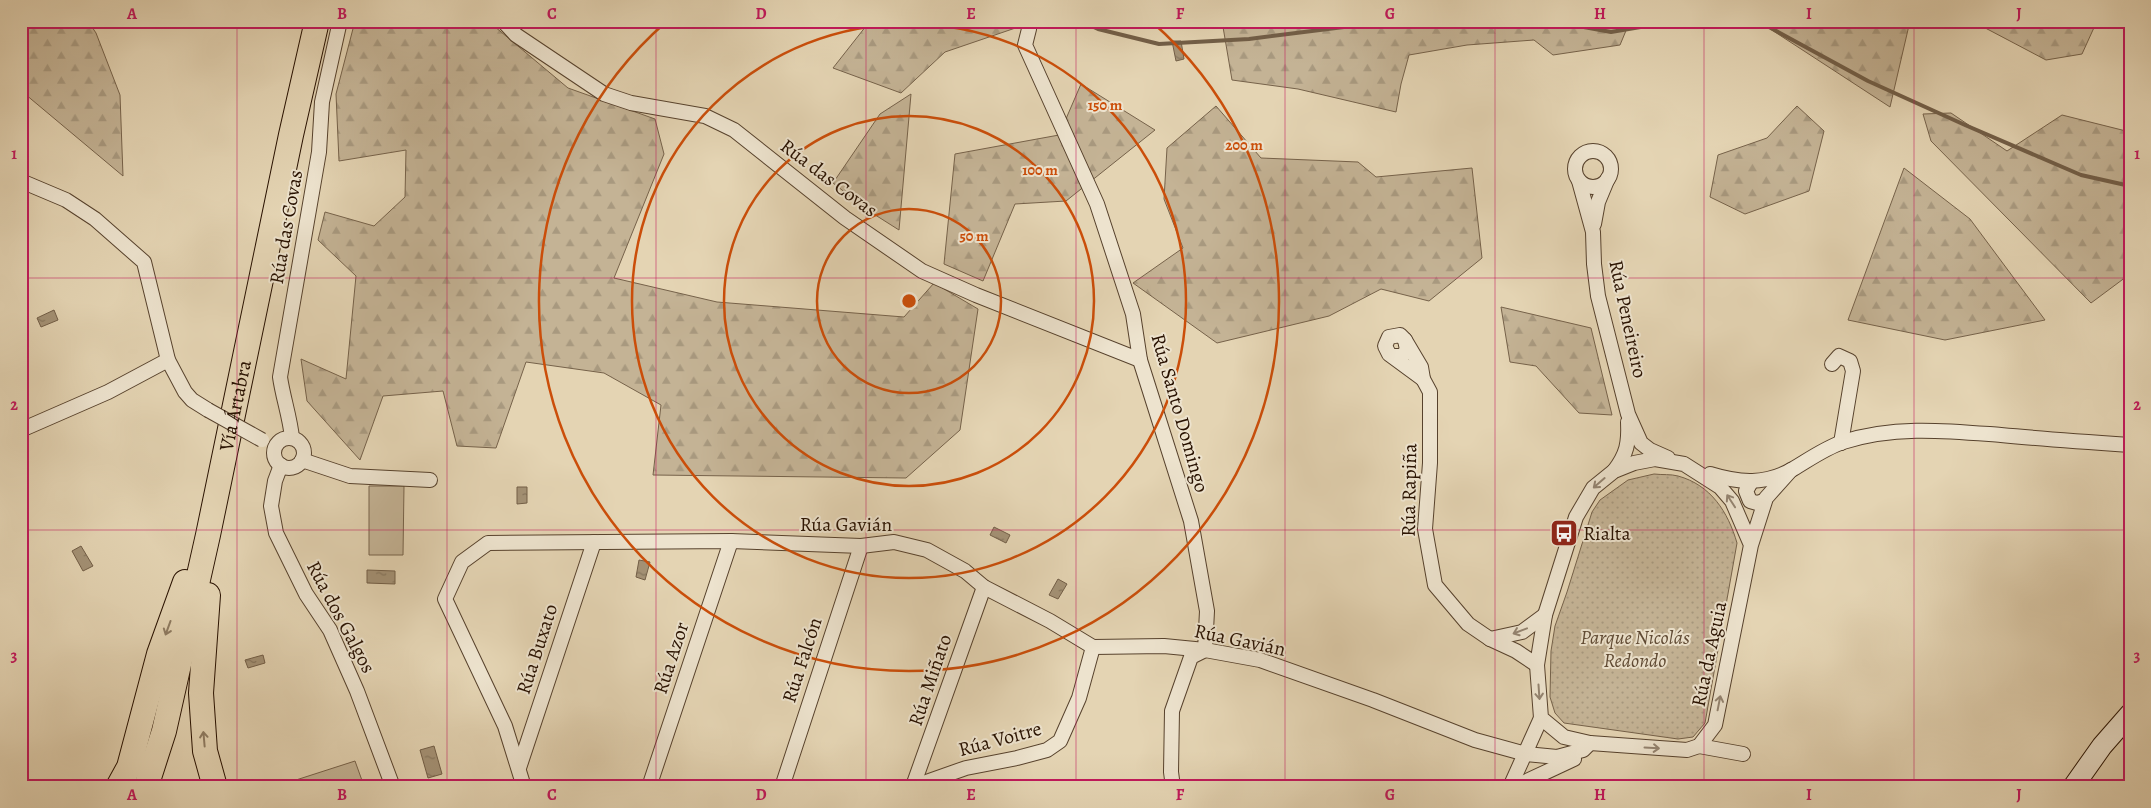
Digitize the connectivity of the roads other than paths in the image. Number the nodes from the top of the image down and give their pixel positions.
1 (317, 21) edge
2 (340, 21) edge
3 (503, 21) edge
4 (1029, 29) dead end
5 (1610, 175) junction
6 (1579, 180) junction
7 (21, 181) edge
8 (1593, 232) junction
9 (168, 360) junction
10 (1140, 360) junction
11 (1832, 364) dead end
12 (1423, 379) junction
13 (1628, 414) junction
14 (21, 430) edge
15 (292, 438) junction
16 (1841, 443) junction
17 (2130, 445) edge
18 (275, 448) junction
19 (302, 460) junction
20 (281, 465) junction
21 (1688, 467) junction
22 (1791, 470) junction
23 (1614, 471) junction
24 (430, 480) dead end
25 (1751, 482) junction
26 (1764, 502) junction
27 (208, 535) junction
28 (731, 541) junction
29 (594, 542) junction
30 (1751, 545) junction
31 (861, 546) junction
32 (984, 586) junction
33 (1545, 615) junction
34 (1490, 638) junction
35 (1093, 647) junction
36 (1206, 650) junction
37 (1537, 666) junction
38 (2130, 714) edge
39 (1541, 718) junction
40 (1597, 744) junction
41 (1699, 746) junction
42 (1526, 754) junction
43 (1742, 754) dead end
44 (519, 768) junction
45 (913, 786) edge
46 (118, 787) edge
47 (146, 787) edge
48 (215, 787) edge
49 (393, 787) edge
50 (524, 787) edge
51 (649, 787) edge
52 (782, 787) edge
53 (1173, 787) edge
54 (1512, 787) edge
55 (2073, 787) edge

1 - 27 highway, Vía Ártabra
2 - 15 street, Rúa das Covas
3 - 10 street, Rúa das Covas
4 - 10 street, Rúa Santo Domingo
5 - 6 street
5 - 6 street, Rúa Peneireiro
5 - 8 street, Rúa Peneireiro
6 - 8 street, Rúa Peneireiro
7 - 9 street
8 - 13 street, Rúa Peneireiro
9 - 14 street
9 - 18 street, bridge
10 - 36 street, Rúa Santo Domingo
11 - 16 street
12 - 12 street, Rúa Rapiña
12 - 34 street, Rúa Rapiña
13 - 21 street, Rúa Peneireiro
13 - 23 street, Rúa Peneireiro
15 - 18 street
15 - 19 street
16 - 17 street, Rúa da Aguia
16 - 22 street, Rúa da Aguia
18 - 20 street
19 - 20 street
19 - 24 street
20 - 49 street, Rúa dos Galgos
21 - 23 street, Rúa da Aguia
21 - 25 street, Rúa da Aguia
30 -> 21 street, Rúa da Aguia
22 - 25 street, Rúa da Aguia
22 - 26 street, Rúa da Aguia
23 -> 33 street, Rúa da Aguia
25 - 26 street
26 - 30 street, Rúa da Aguia
27 -> 46 highway
27 - 47 highway, Vía Ártabra
48 -> 27 highway
28 - 29 street, Rúa Gavián
28 - 31 street, Rúa Gavián
28 - 51 street, Rúa Azor
29 - 44 street, Rúa Buxato
29 - 44 street, Rúa Gavián
41 -> 30 street, Rúa da Aguia
31 - 32 street, Rúa Gavián
31 - 52 street, Rúa Falcón
32 - 35 street, Rúa Gavián
32 - 45 street, Rúa Miñato
33 -> 34 street
33 - 37 street, Rúa da Aguia
34 - 37 street, Rúa Rapiña
35 - 36 street, Rúa Gavián
35 - 45 street, Rúa Voitre
36 - 42 street, Rúa Gavián
36 - 53 street
37 -> 39 street, Rúa da Aguia
38 - 55 main road
39 - 40 street
39 - 42 street
40 -> 41 street
40 - 42 street
40 - 54 street
41 - 43 street
42 - 54 street
44 - 50 street, Rúa Gavián

